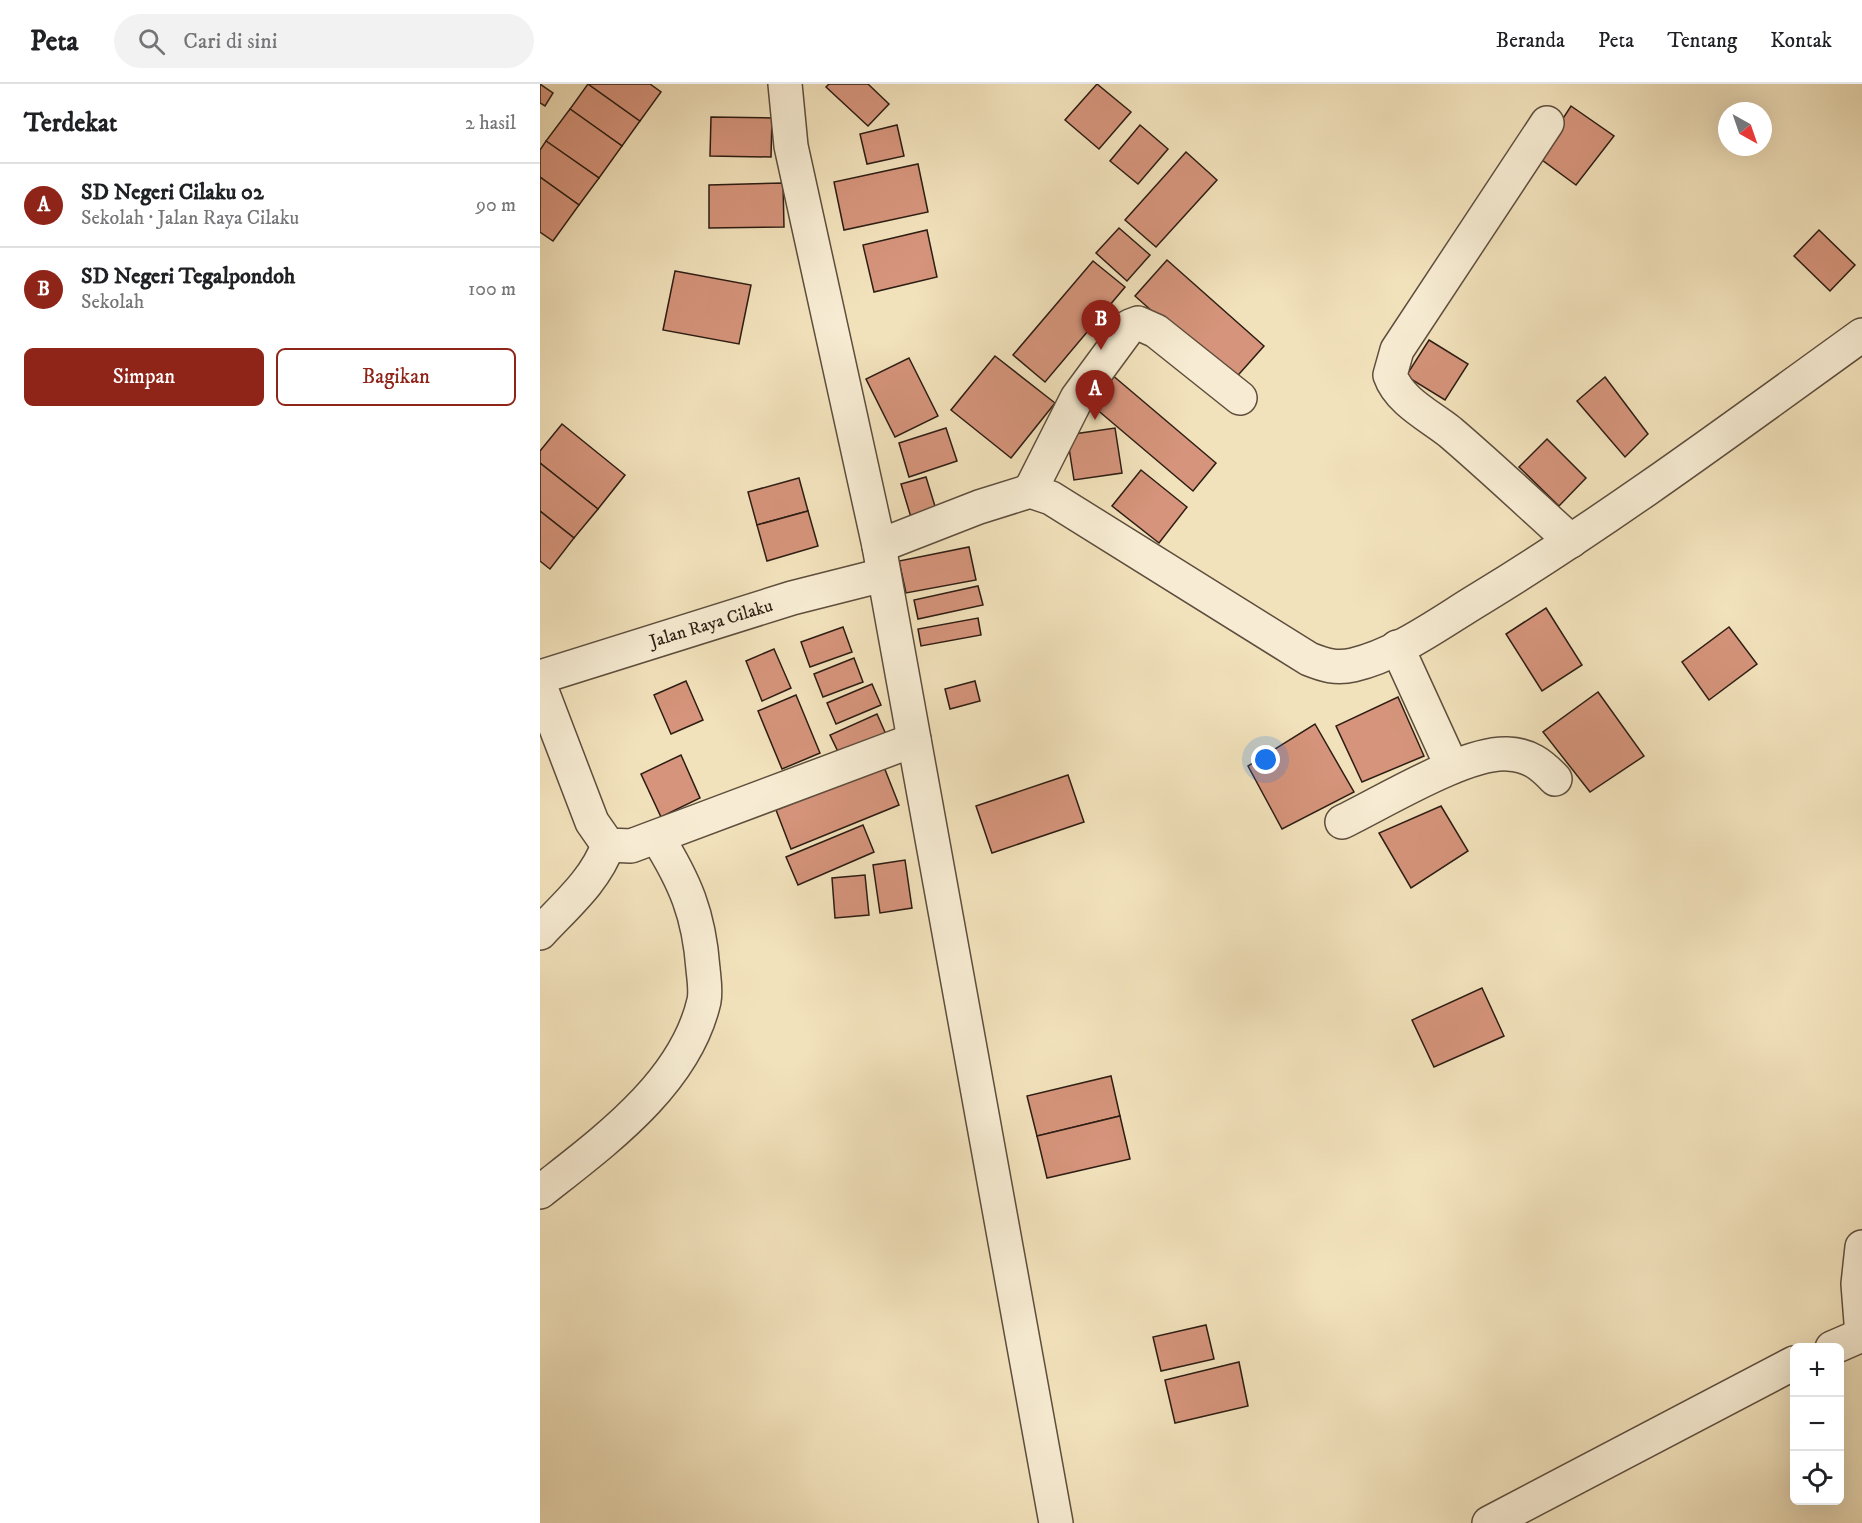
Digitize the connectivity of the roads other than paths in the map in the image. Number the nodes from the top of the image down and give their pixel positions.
1 (785, 84) edge
2 (1547, 123) dead end
3 (1862, 335) edge
4 (1240, 398) dead end
5 (1030, 491) junction
6 (1571, 541) junction
7 (881, 560) junction
8 (1397, 647) junction
9 (540, 677) edge
10 (540, 686) edge
11 (914, 740) junction
12 (1452, 767) junction
13 (1555, 779) dead end
14 (1342, 822) dead end
15 (657, 837) junction
16 (608, 845) junction
17 (540, 933) edge
18 (540, 1192) edge
19 (1862, 1247) edge
20 (1862, 1335) edge
21 (1842, 1343) edge
22 (1790, 1365) edge
23 (1056, 1523) edge
24 (1489, 1523) edge

1 - 7 street
2 - 6 street
3 - 6 street
4 - 5 street
5 - 7 street, Jalan Raya Cilaku
5 - 8 street
6 - 8 street
7 - 9 street, Jalan Raya Cilaku
7 - 11 street
8 - 12 street
10 - 16 street
11 - 15 street
11 - 23 street
12 - 13 street
12 - 14 street
15 - 16 street
15 - 18 street
16 - 17 street
19 - 20 street
20 - 21 street
22 - 24 street

